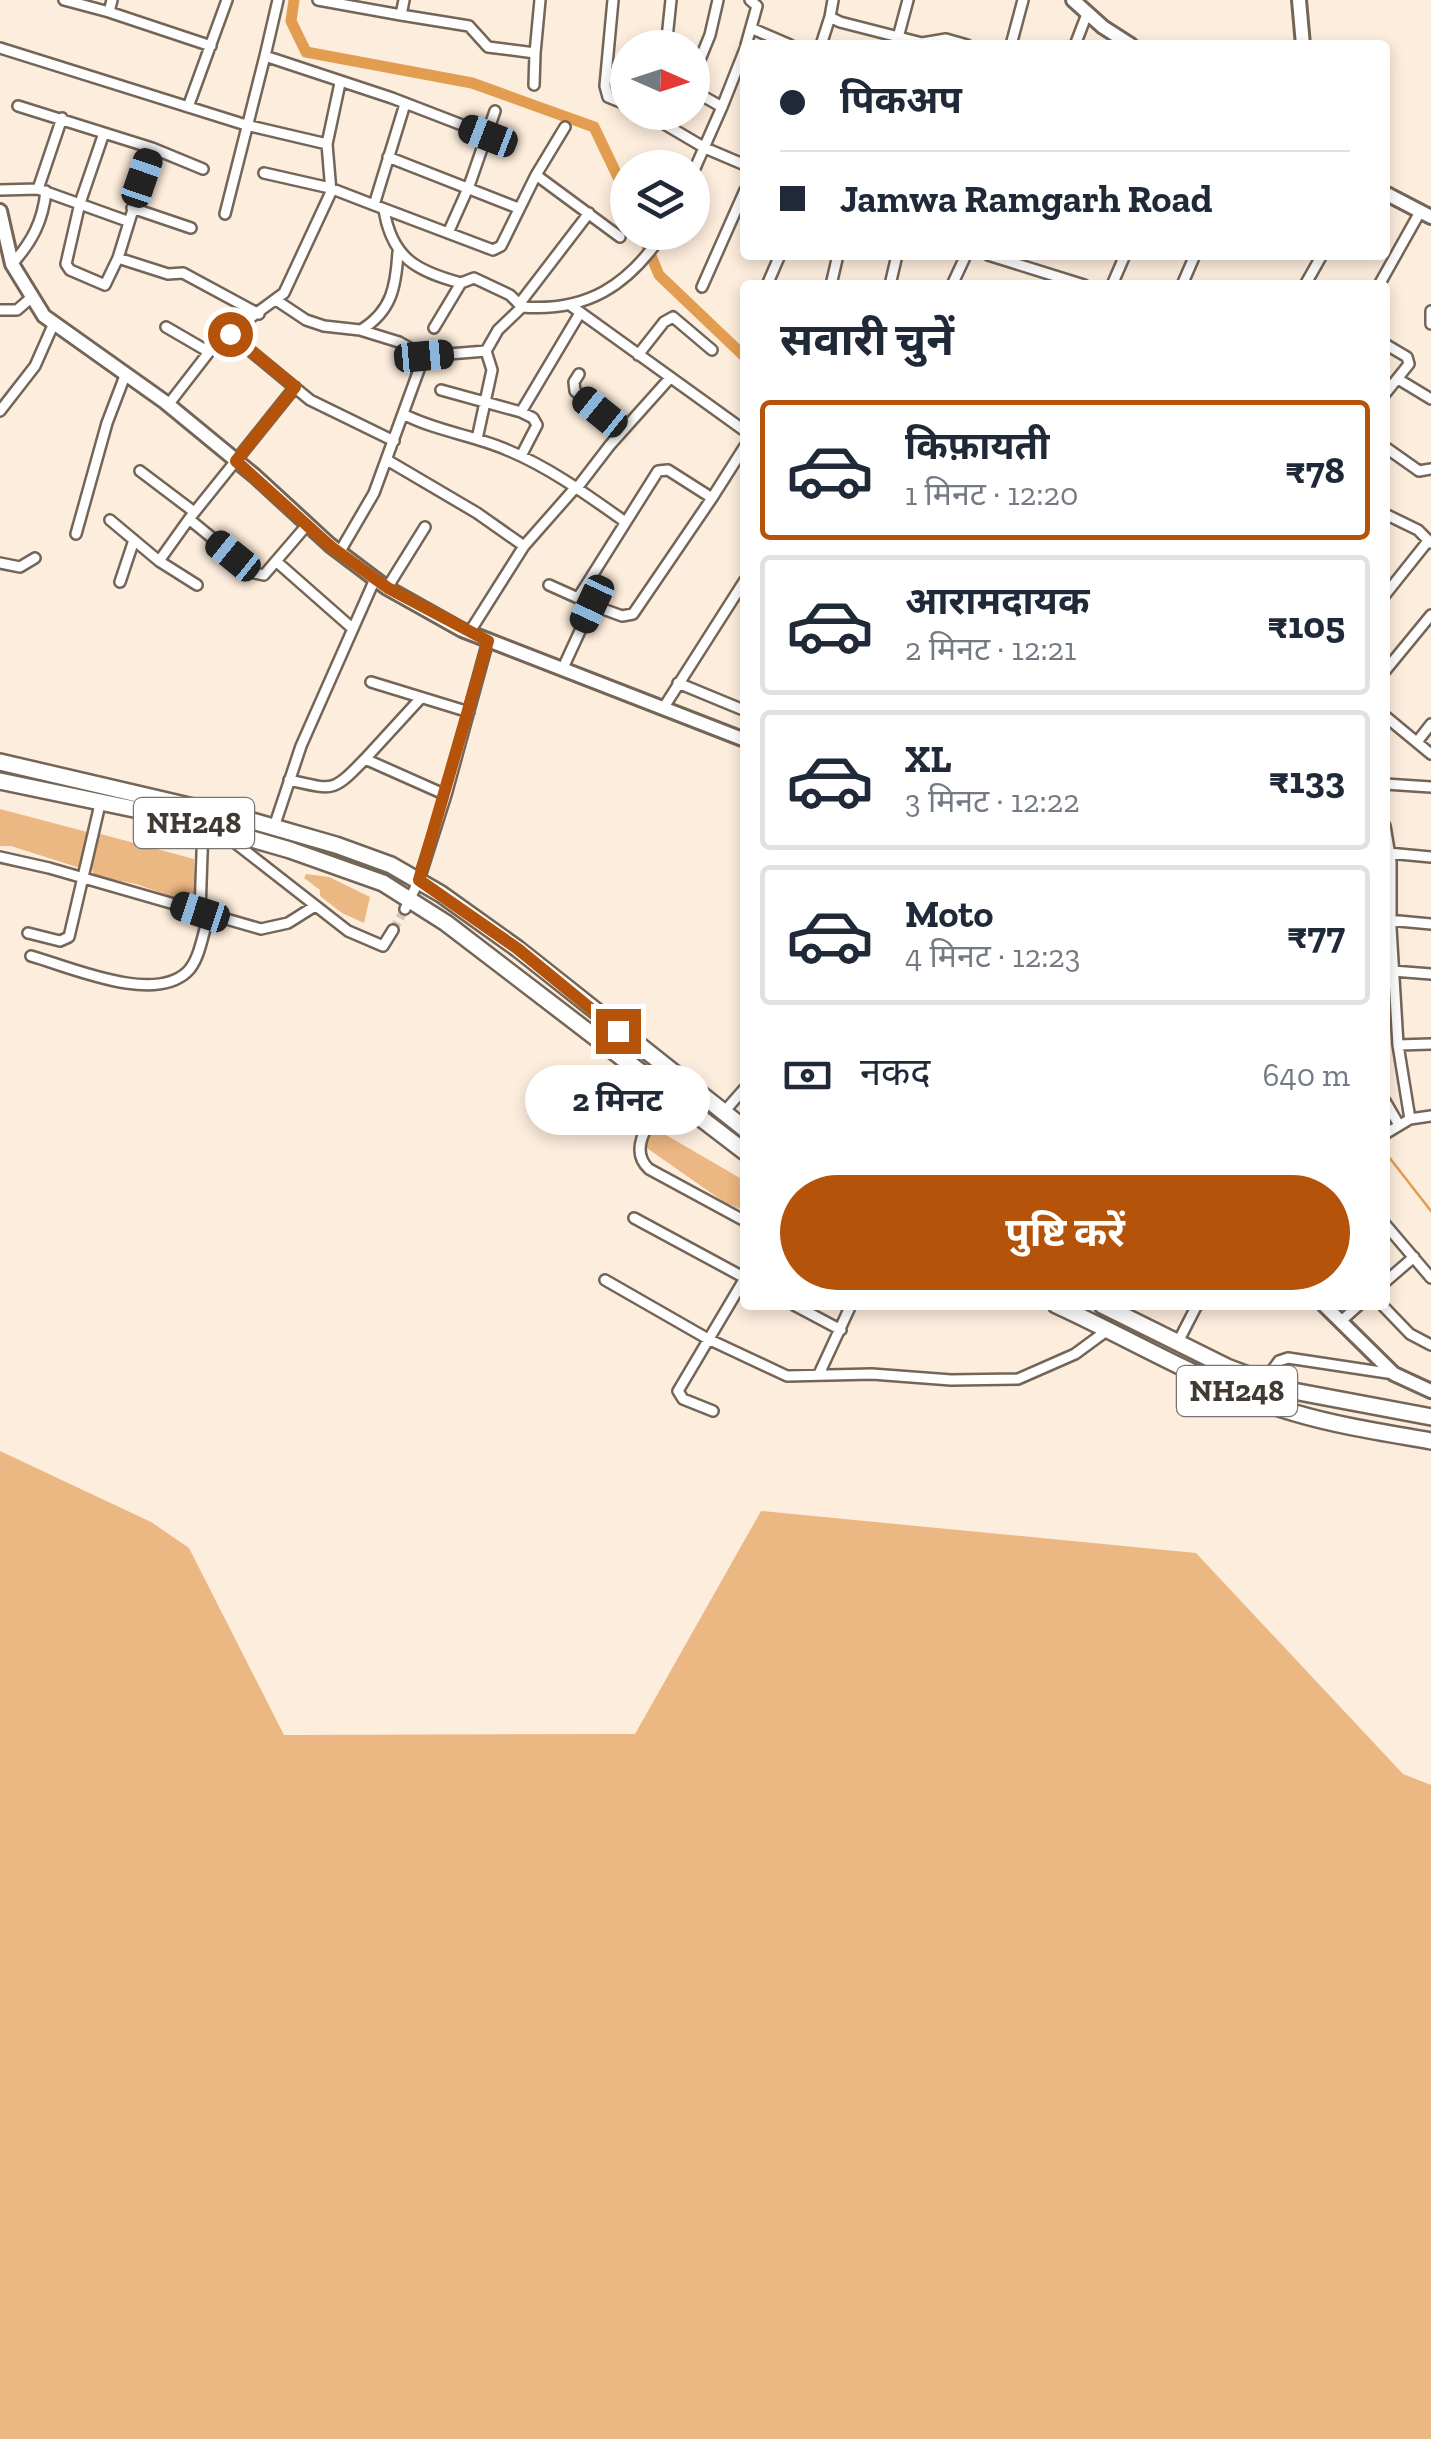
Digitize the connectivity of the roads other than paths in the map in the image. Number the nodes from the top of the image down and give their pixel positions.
1 (64, 0) edge
2 (112, 0) edge
3 (227, 0) edge
4 (278, 0) edge
5 (318, 0) edge
6 (404, 0) edge
7 (525, 0) edge
8 (613, 0) edge
9 (672, 0) edge
10 (718, 0) edge
11 (834, 0) edge
12 (908, 0) edge
13 (1023, 0) edge
14 (1072, 0) edge
15 (1299, 0) edge
16 (540, 1) edge
17 (755, 1) edge
18 (109, 12) junction
19 (1087, 14) junction
20 (401, 15) junction
21 (830, 17) junction
22 (753, 29) junction
23 (610, 30) edge
24 (668, 30) edge
25 (610, 32) edge
26 (710, 35) edge
27 (749, 40) edge
28 (778, 40) edge
29 (823, 40) edge
30 (894, 40) edge
31 (897, 40) edge
32 (1011, 40) edge
33 (1076, 40) edge
34 (1124, 40) edge
35 (1303, 40) edge
36 (210, 46) junction
37 (0, 48) edge
38 (534, 52) junction
39 (265, 56) junction
40 (740, 74) edge
41 (340, 83) junction
42 (534, 85) dead end
43 (610, 98) edge
44 (710, 101) edge
45 (405, 104) junction
46 (18, 106) dead end
47 (188, 107) junction
48 (722, 108) junction
49 (495, 111) dead end
50 (62, 118) junction
51 (246, 126) junction
52 (565, 128) dead end
53 (674, 130) edge
54 (104, 133) junction
55 (488, 136) junction
56 (326, 144) junction
57 (152, 148) junction
58 (705, 148) junction
59 (388, 156) junction
60 (740, 163) edge
61 (203, 169) dead end
62 (264, 172) dead end
63 (536, 175) junction
64 (469, 186) junction
65 (330, 188) junction
66 (0, 190) edge
67 (42, 190) junction
68 (1390, 196) edge
69 (740, 201) edge
70 (80, 203) junction
71 (374, 205) junction
72 (132, 208) junction
73 (518, 208) junction
74 (384, 210) junction
75 (0, 211) edge
76 (589, 213) junction
77 (225, 214) dead end
78 (1425, 214) edge
79 (127, 221) junction
80 (191, 228) dead end
81 (610, 229) edge
82 (448, 233) junction
83 (652, 250) edge
84 (398, 252) junction
85 (118, 258) junction
86 (1003, 260) edge
87 (12, 264) junction
88 (1040, 272) junction
89 (1037, 280) edge
90 (1067, 280) edge
91 (1382, 280) edge
92 (461, 283) junction
93 (702, 286) dead end
94 (32, 297) junction
95 (276, 300) junction
96 (521, 305) junction
97 (570, 305) junction
98 (0, 310) edge
99 (1431, 311) edge
100 (580, 313) junction
101 (258, 314) junction
102 (54, 323) junction
103 (1431, 324) edge
104 (166, 328) dead end
105 (434, 328) dead end
106 (360, 330) junction
107 (230, 334) junction
108 (1390, 348) edge
109 (712, 350) dead end
110 (486, 351) junction
111 (209, 352) junction
112 (638, 355) junction
113 (424, 356) junction
114 (126, 373) junction
115 (579, 374) dead end
116 (670, 378) junction
117 (1398, 380) junction
118 (295, 387) junction
119 (1390, 389) edge
120 (441, 390) dead end
121 (1431, 399) edge
122 (484, 401) junction
123 (168, 404) junction
124 (0, 410) edge
125 (521, 412) junction
126 (403, 414) junction
127 (740, 427) edge
128 (622, 430) junction
129 (477, 439) junction
130 (394, 441) junction
131 (1390, 450) edge
132 (740, 454) edge
133 (521, 456) junction
134 (387, 460) junction
135 (236, 461) junction
136 (1431, 469) edge
137 (140, 471) dead end
138 (576, 488) junction
139 (712, 498) junction
140 (191, 515) junction
141 (1390, 516) edge
142 (110, 520) dead end
143 (624, 521) junction
144 (308, 525) junction
145 (426, 527) dead end
146 (76, 534) dead end
147 (134, 540) junction
148 (1430, 542) edge
149 (524, 546) junction
150 (339, 552) junction
151 (35, 558) dead end
152 (159, 561) junction
153 (276, 562) junction
154 (0, 563) edge
155 (375, 579) junction
156 (120, 582) dead end
157 (197, 585) dead end
158 (548, 586) dead end
159 (388, 588) junction
160 (740, 588) edge
161 (1390, 589) edge
162 (578, 598) junction
163 (592, 604) junction
164 (1431, 614) edge
165 (352, 628) junction
166 (469, 632) junction
167 (488, 641) junction
168 (1390, 665) edge
169 (562, 670) junction
170 (371, 682) dead end
171 (678, 682) junction
172 (420, 699) junction
173 (664, 707) junction
174 (740, 709) edge
175 (469, 712) junction
176 (1390, 720) edge
177 (1431, 724) edge
178 (740, 738) edge
179 (1417, 742) junction
180 (1431, 754) edge
181 (365, 759) junction
182 (0, 762) edge
183 (289, 780) junction
184 (0, 781) edge
185 (1390, 784) edge
186 (1431, 787) edge
187 (446, 795) junction
188 (101, 800) junction
189 (211, 827) junction
190 (274, 827) junction
191 (1390, 853) edge
192 (0, 857) edge
193 (1431, 857) edge
194 (84, 877) junction
195 (419, 880) junction
196 (408, 903) junction
197 (315, 906) junction
198 (204, 913) junction
199 (1390, 920) edge
200 (1431, 924) edge
201 (393, 930) dead end
202 (28, 933) dead end
203 (1390, 940) edge
204 (31, 956) dead end
205 (1393, 971) junction
206 (1431, 974) edge
207 (1398, 1044) junction
208 (1431, 1044) edge
209 (740, 1093) edge
210 (668, 1094) junction
211 (1390, 1110) edge
212 (722, 1113) junction
213 (1431, 1116) edge
214 (1410, 1118) junction
215 (740, 1125) edge
216 (1399, 1125) junction
217 (1390, 1131) edge
218 (740, 1148) edge
219 (634, 1218) dead end
220 (740, 1218) edge
221 (1390, 1230) edge
222 (1414, 1257) junction
223 (740, 1275) edge
224 (1390, 1278) edge
225 (1431, 1278) edge
226 (604, 1280) dead end
227 (740, 1286) edge
228 (803, 1310) edge
229 (849, 1310) edge
230 (1067, 1310) edge
231 (1127, 1310) edge
232 (1194, 1310) edge
233 (1329, 1310) edge
234 (1353, 1310) edge
235 (1387, 1310) edge
236 (1340, 1322) junction
237 (1109, 1329) junction
238 (841, 1330) junction
239 (708, 1339) junction
240 (1178, 1342) junction
241 (1431, 1346) edge
242 (819, 1374) junction
243 (1394, 1374) junction
244 (1264, 1380) junction
245 (1431, 1391) edge
246 (714, 1412) dead end
247 (1431, 1418) edge
248 (1431, 1441) edge

1 - 18 street
2 - 18 street
3 - 36 street
4 - 39 street
5 - 20 street
6 - 20 street
7 - 16 street
8 - 23 street
9 - 24 street
10 - 26 street
11 - 21 street
12 - 31 street
13 - 32 street
14 - 19 street
15 - 35 street
16 - 38 street
17 - 22 street
18 - 36 street
19 - 33 street
19 - 34 street
20 - 38 street
21 - 29 street
21 - 30 street
22 - 27 street
22 - 28 street
25 - 43 street
36 - 47 street
37 - 47 street
38 - 42 street
39 - 41 street
39 - 51 street
40 - 48 street
41 - 45 street
41 - 56 street
44 - 48 street
45 - 55 street
45 - 59 street
46 - 50 street
47 - 51 street
48 - 58 street
49 - 55 street
50 - 54 street
50 - 67 street
51 - 56 street
51 - 77 street
52 - 63 street
53 - 58 street
54 - 57 street
54 - 70 street
55 - 64 street
56 - 65 street
57 - 61 street
57 - 72 street
58 - 60 street
59 - 64 street
59 - 71 street
62 - 65 street
63 - 73 street
63 - 76 street
64 - 73 street
64 - 82 street
65 - 71 street
65 - 95 street
66 - 67 street
67 - 70 street
67 - 87 street
68 - 78 street
69 - 93 street
70 - 79 street
70 - 85 street
71 - 74 street
72 - 79 street
72 - 80 street
73 - 82 street
74 - 82 street
74 - 84 street
75 - 87 street
76 - 81 street
76 - 96 street
78 - 91 street
79 - 85 street
83 - 97 street
84 - 92 street
84 - 106 street
85 - 101 street
86 - 88 street
87 - 94 street
88 - 89 street
88 - 90 street
92 - 96 street
92 - 105 street
94 - 98 street
94 - 102 street
95 - 101 street
95 - 106 street
96 - 97 street
96 - 110 street
97 - 100 street
99 - 103 street
100 - 112 street
100 - 125 street
101 - 107 street
102 - 114 street
102 - 124 street
104 - 111 street
106 - 113 street
107 - 111 street
107 - 118 street
108 - 117 street
109 - 112 street
110 - 113 street
110 - 122 street
111 - 123 street
112 - 116 street
113 - 126 street
114 - 123 street
114 - 146 street
115 - 128 street
116 - 127 street
116 - 128 street
117 - 119 street
117 - 121 street
118 - 130 street
118 - 135 street
120 - 122 street
122 - 125 street
122 - 129 street
123 - 135 street
125 - 133 street
126 - 129 street
126 - 130 street
128 - 138 street
129 - 133 street
130 - 134 street
131 - 136 street
132 - 139 street
133 - 138 street
134 - 149 street
134 - 150 street
135 - 140 street
135 - 144 street
137 - 140 street
138 - 143 street
138 - 149 street
139 - 143 street
139 - 163 street
140 - 152 street
140 - 153 street
141 - 148 street
142 - 147 street
143 - 162 street
144 - 150 street
144 - 153 street
145 - 159 street
147 - 152 street
147 - 156 street
148 - 161 street
149 - 166 street
150 - 155 street
151 - 154 street
152 - 157 street
153 - 165 street
155 - 159 street
155 - 165 street
158 - 162 street
159 - 166 street
160 - 171 street
162 - 163 street
163 - 169 street
164 - 168 street
165 - 183 street
166 - 167 street
167 - 169 street
167 - 175 street
169 - 173 street
170 - 172 street
171 - 173 street
171 - 174 street
172 - 175 street
172 - 181 street
173 - 178 street
175 - 187 street
176 - 179 street
177 - 179 street
179 - 180 street
181 - 183 street
181 - 187 street
182 - 190 highway, NH248
183 - 190 street
184 - 188 highway, NH248
185 - 186 street
187 - 195 street
188 - 189 highway, NH248
188 - 194 street
189 - 196 highway, NH248
189 - 197 street
189 - 198 street
190 - 195 highway, NH248
191 - 193 street
192 - 194 street
194 - 198 street
194 - 202 street
195 - 196 street
195 - 212 highway, NH248
196 - 210 highway, NH248
197 - 198 street
197 - 201 street
198 - 204 street
199 - 200 street
203 - 205 street
205 - 206 street
205 - 207 street
207 - 208 street
207 - 214 street
209 - 212 street
210 - 218 highway, NH248
210 - 220 street
211 - 216 street
212 - 215 highway, NH248
213 - 214 street
214 - 216 street
216 - 217 street
219 - 223 street
221 - 222 street
222 - 224 street
222 - 225 street
226 - 239 street
227 - 239 street
228 - 238 street
229 - 238 street
230 - 237 highway, NH248
231 - 240 highway, NH248
232 - 240 street
233 - 236 street
234 - 236 street
235 - 241 street
236 - 243 street
237 - 242 street
237 - 248 highway, NH248
238 - 242 street
239 - 242 street
239 - 246 street
240 - 244 highway, NH248
243 - 244 street
243 - 245 street
244 - 247 highway, NH248

